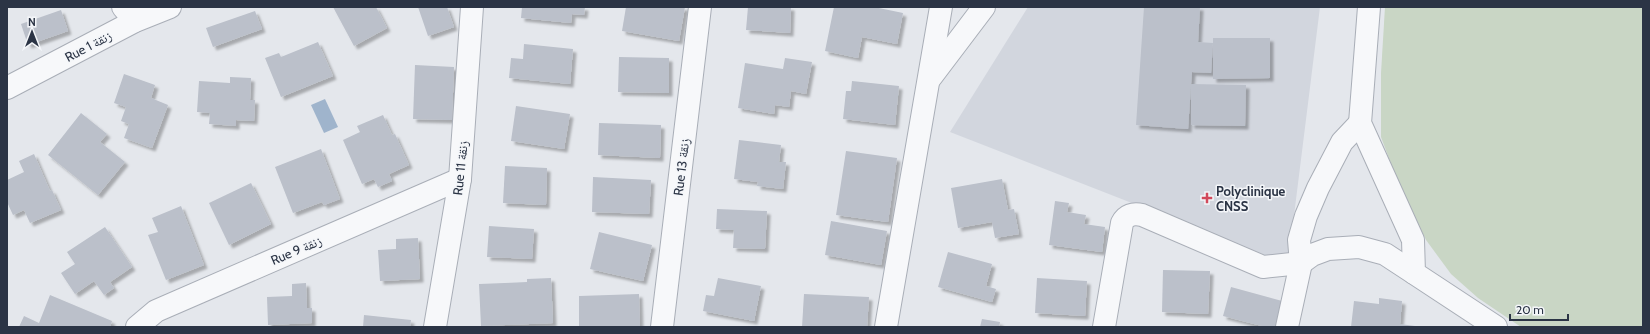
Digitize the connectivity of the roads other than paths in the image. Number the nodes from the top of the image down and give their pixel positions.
1 (472, 7) edge
2 (700, 7) edge
3 (941, 7) edge
4 (984, 7) edge
5 (1369, 7) edge
6 (162, 9) edge
7 (129, 14) edge
8 (929, 79) junction
9 (7, 88) edge
10 (1360, 123) junction
11 (460, 179) junction
12 (1300, 263) junction
13 (1414, 273) junction
14 (137, 327) edge
15 (435, 327) edge
16 (662, 327) edge
17 (886, 327) edge
18 (1104, 327) edge
19 (1287, 327) edge
20 (1496, 327) edge

1 - 11 street, Rue 11 زنقة
2 - 16 street, Rue 13 زنقة
3 - 8 street
4 - 8 street
5 - 10 street
6 - 7 street, Rue 1 زنقة
7 - 9 street, Rue 1 زنقة
8 - 17 street
10 - 12 street
10 - 13 street
11 - 14 street, Rue 9 زنقة
11 - 15 street, Rue 11 زنقة
12 - 13 street
12 - 18 street
12 - 19 street
13 - 20 street

